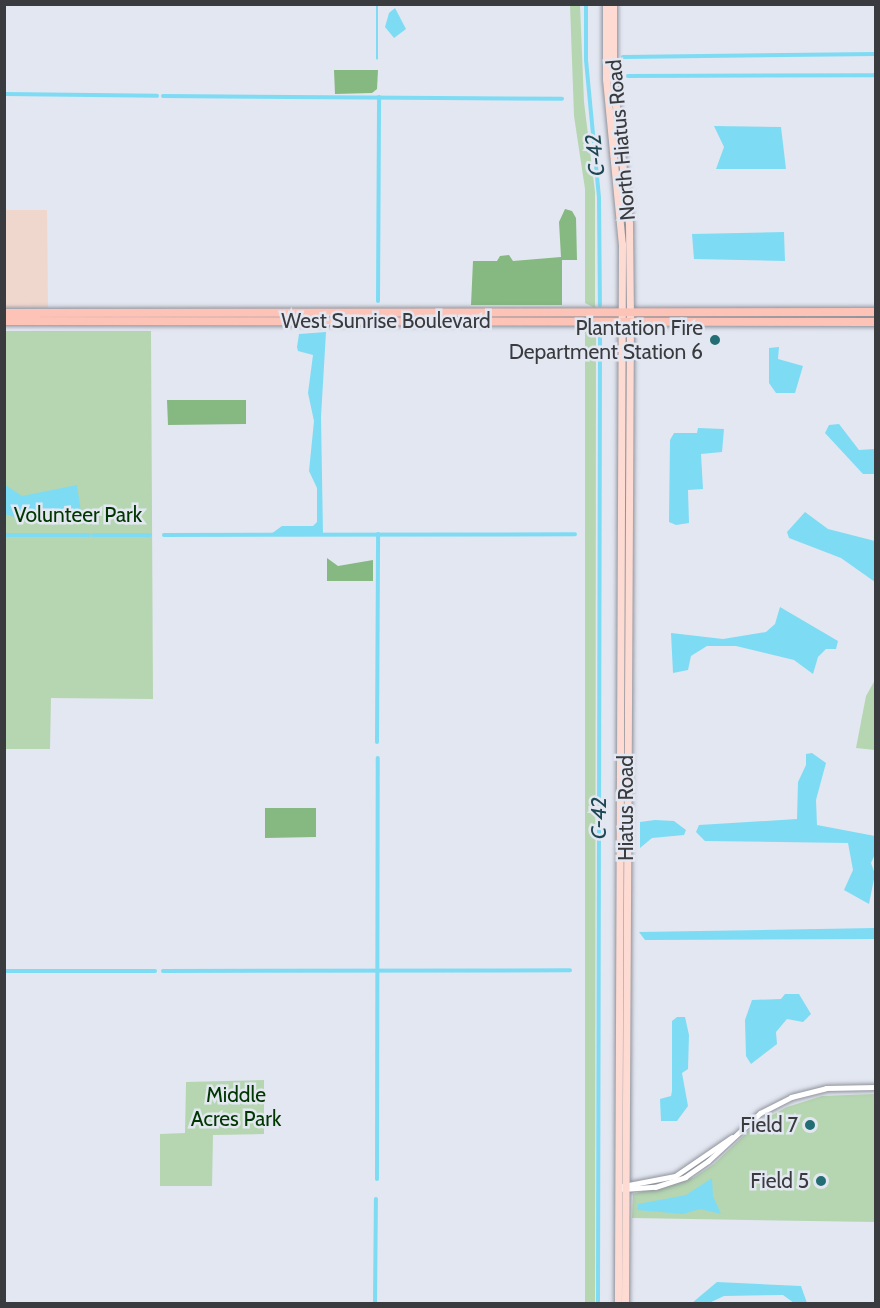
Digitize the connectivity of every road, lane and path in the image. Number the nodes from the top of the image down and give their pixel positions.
1 (606, 4) edge
2 (613, 4) edge
3 (626, 312) junction
4 (876, 312) edge
5 (4, 313) edge
6 (4, 321) edge
7 (626, 322) junction
8 (876, 322) edge
9 (876, 1087) edge
10 (623, 1187) junction
11 (618, 1304) edge
12 (625, 1304) edge

1 - 3 main road, North Hiatus Road
2 - 3 main road, North Hiatus Road
3 - 4 highway, West Sunrise Boulevard
3 - 5 highway, West Sunrise Boulevard
3 - 7 main road, Hiatus Road
6 - 7 highway, West Sunrise Boulevard
7 - 8 highway, West Sunrise Boulevard
7 - 10 main road, Hiatus Road
9 - 10 street
10 - 11 main road, Hiatus Road
10 - 12 main road, Hiatus Road

